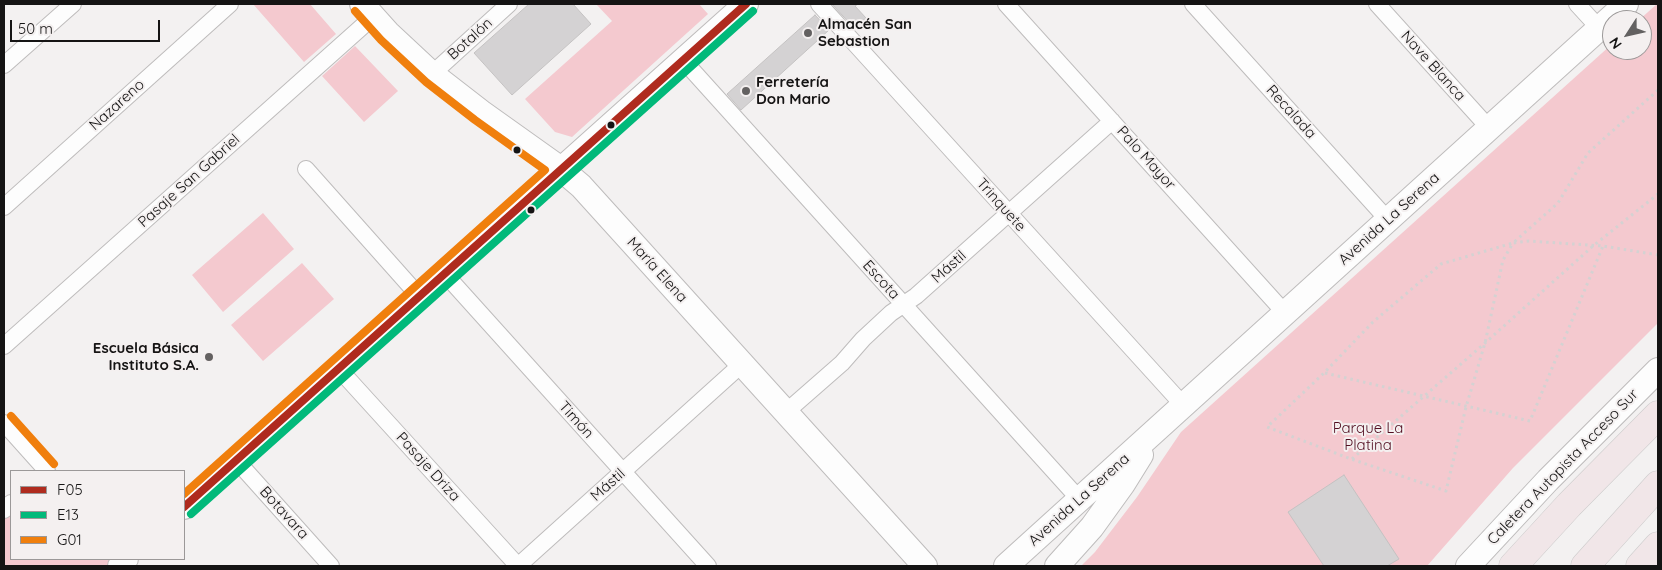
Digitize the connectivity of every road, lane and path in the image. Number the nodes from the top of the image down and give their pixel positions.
1 (73, 4) edge
2 (230, 4) edge
3 (509, 4) edge
4 (819, 4) edge
5 (1006, 4) edge
6 (1193, 4) edge
7 (1377, 4) edge
8 (1577, 4) edge
9 (1626, 4) edge
10 (738, 6) edge
11 (368, 10) edge
12 (1599, 28) junction
13 (683, 60) junction
14 (4, 66) edge
15 (432, 74) junction
16 (1658, 90) edge
17 (1112, 121) junction
18 (1489, 128) junction
19 (306, 169) dead end
20 (561, 169) junction
21 (1658, 194) edge
22 (4, 207) edge
23 (1009, 213) junction
24 (1388, 220) junction
25 (1513, 243) junction
26 (1593, 246) junction
27 (1603, 246) junction
28 (1658, 256) edge
29 (444, 273) junction
30 (418, 296) junction
31 (903, 304) junction
32 (1285, 313) junction
33 (1485, 343) junction
34 (4, 346) edge
35 (742, 364) junction
36 (338, 368) junction
37 (1658, 370) edge
38 (1324, 372) junction
39 (1423, 396) junction
40 (1184, 406) junction
41 (1466, 407) junction
42 (786, 412) junction
43 (1658, 415) edge
44 (4, 423) edge
45 (1153, 434) junction
46 (1351, 459) junction
47 (236, 460) junction
48 (46, 470) edge
49 (623, 472) junction
50 (1658, 486) edge
51 (1080, 500) junction
52 (185, 506) edge
53 (1658, 546) edge
54 (331, 566) edge
55 (518, 566) edge
56 (708, 566) edge
57 (925, 566) edge
58 (1006, 566) edge
59 (1056, 566) edge
60 (1468, 566) edge
61 (1513, 566) edge
62 (1585, 566) edge
63 (1640, 566) edge

1 - 14 street
2 - 22 street, Nazareno
3 - 15 street, Botalón
4 - 23 street, Trinquete
5 - 17 street, Palo Mayor
6 - 24 street, Recalada
7 - 18 street, Nave Blanca
8 - 12 street
9 - 12 street, Avenida La Serena
10 - 13 street
11 - 15 street, María Elena
11 - 34 street, Pasaje San Gabriel
12 - 18 street, Avenida La Serena
13 - 20 street
13 - 31 street, Escota
15 - 20 street, María Elena
16 - 25 path
17 - 23 street, Mástil
17 - 32 street, Palo Mayor
18 - 24 street, Avenida La Serena
19 - 30 street
20 - 29 street
20 - 35 street, María Elena
21 - 26 path
23 - 31 street, Mástil
23 - 40 street, Trinquete
24 - 32 street, Avenida La Serena
25 - 26 path
25 - 33 path
25 - 38 path
26 - 27 path
26 - 33 path
27 - 28 path
27 - 41 path
29 - 30 street
29 - 49 street, Timón
30 - 36 street
31 - 42 street, Mástil
31 - 51 street, Escota
32 - 40 street, Avenida La Serena
33 - 39 path
33 - 41 path
35 - 42 street, María Elena
35 - 49 street, Mástil
36 - 47 street
36 - 55 street, Pasaje Driza
37 - 60 street, Caletera Autopista Acceso Sur
38 - 39 path
38 - 46 path
39 - 41 path
39 - 46 path
40 - 45 street, Avenida La Serena
41 - 46 path
42 - 57 street, María Elena
43 - 61 highway
44 - 48 street
45 - 51 street, Avenida La Serena
45 - 59 street, Avenida La Serena
47 - 52 street
47 - 54 street, Botavara
49 - 55 street, Mástil
49 - 56 street, Timón
50 - 62 highway
51 - 58 street, Avenida La Serena
53 - 63 highway

